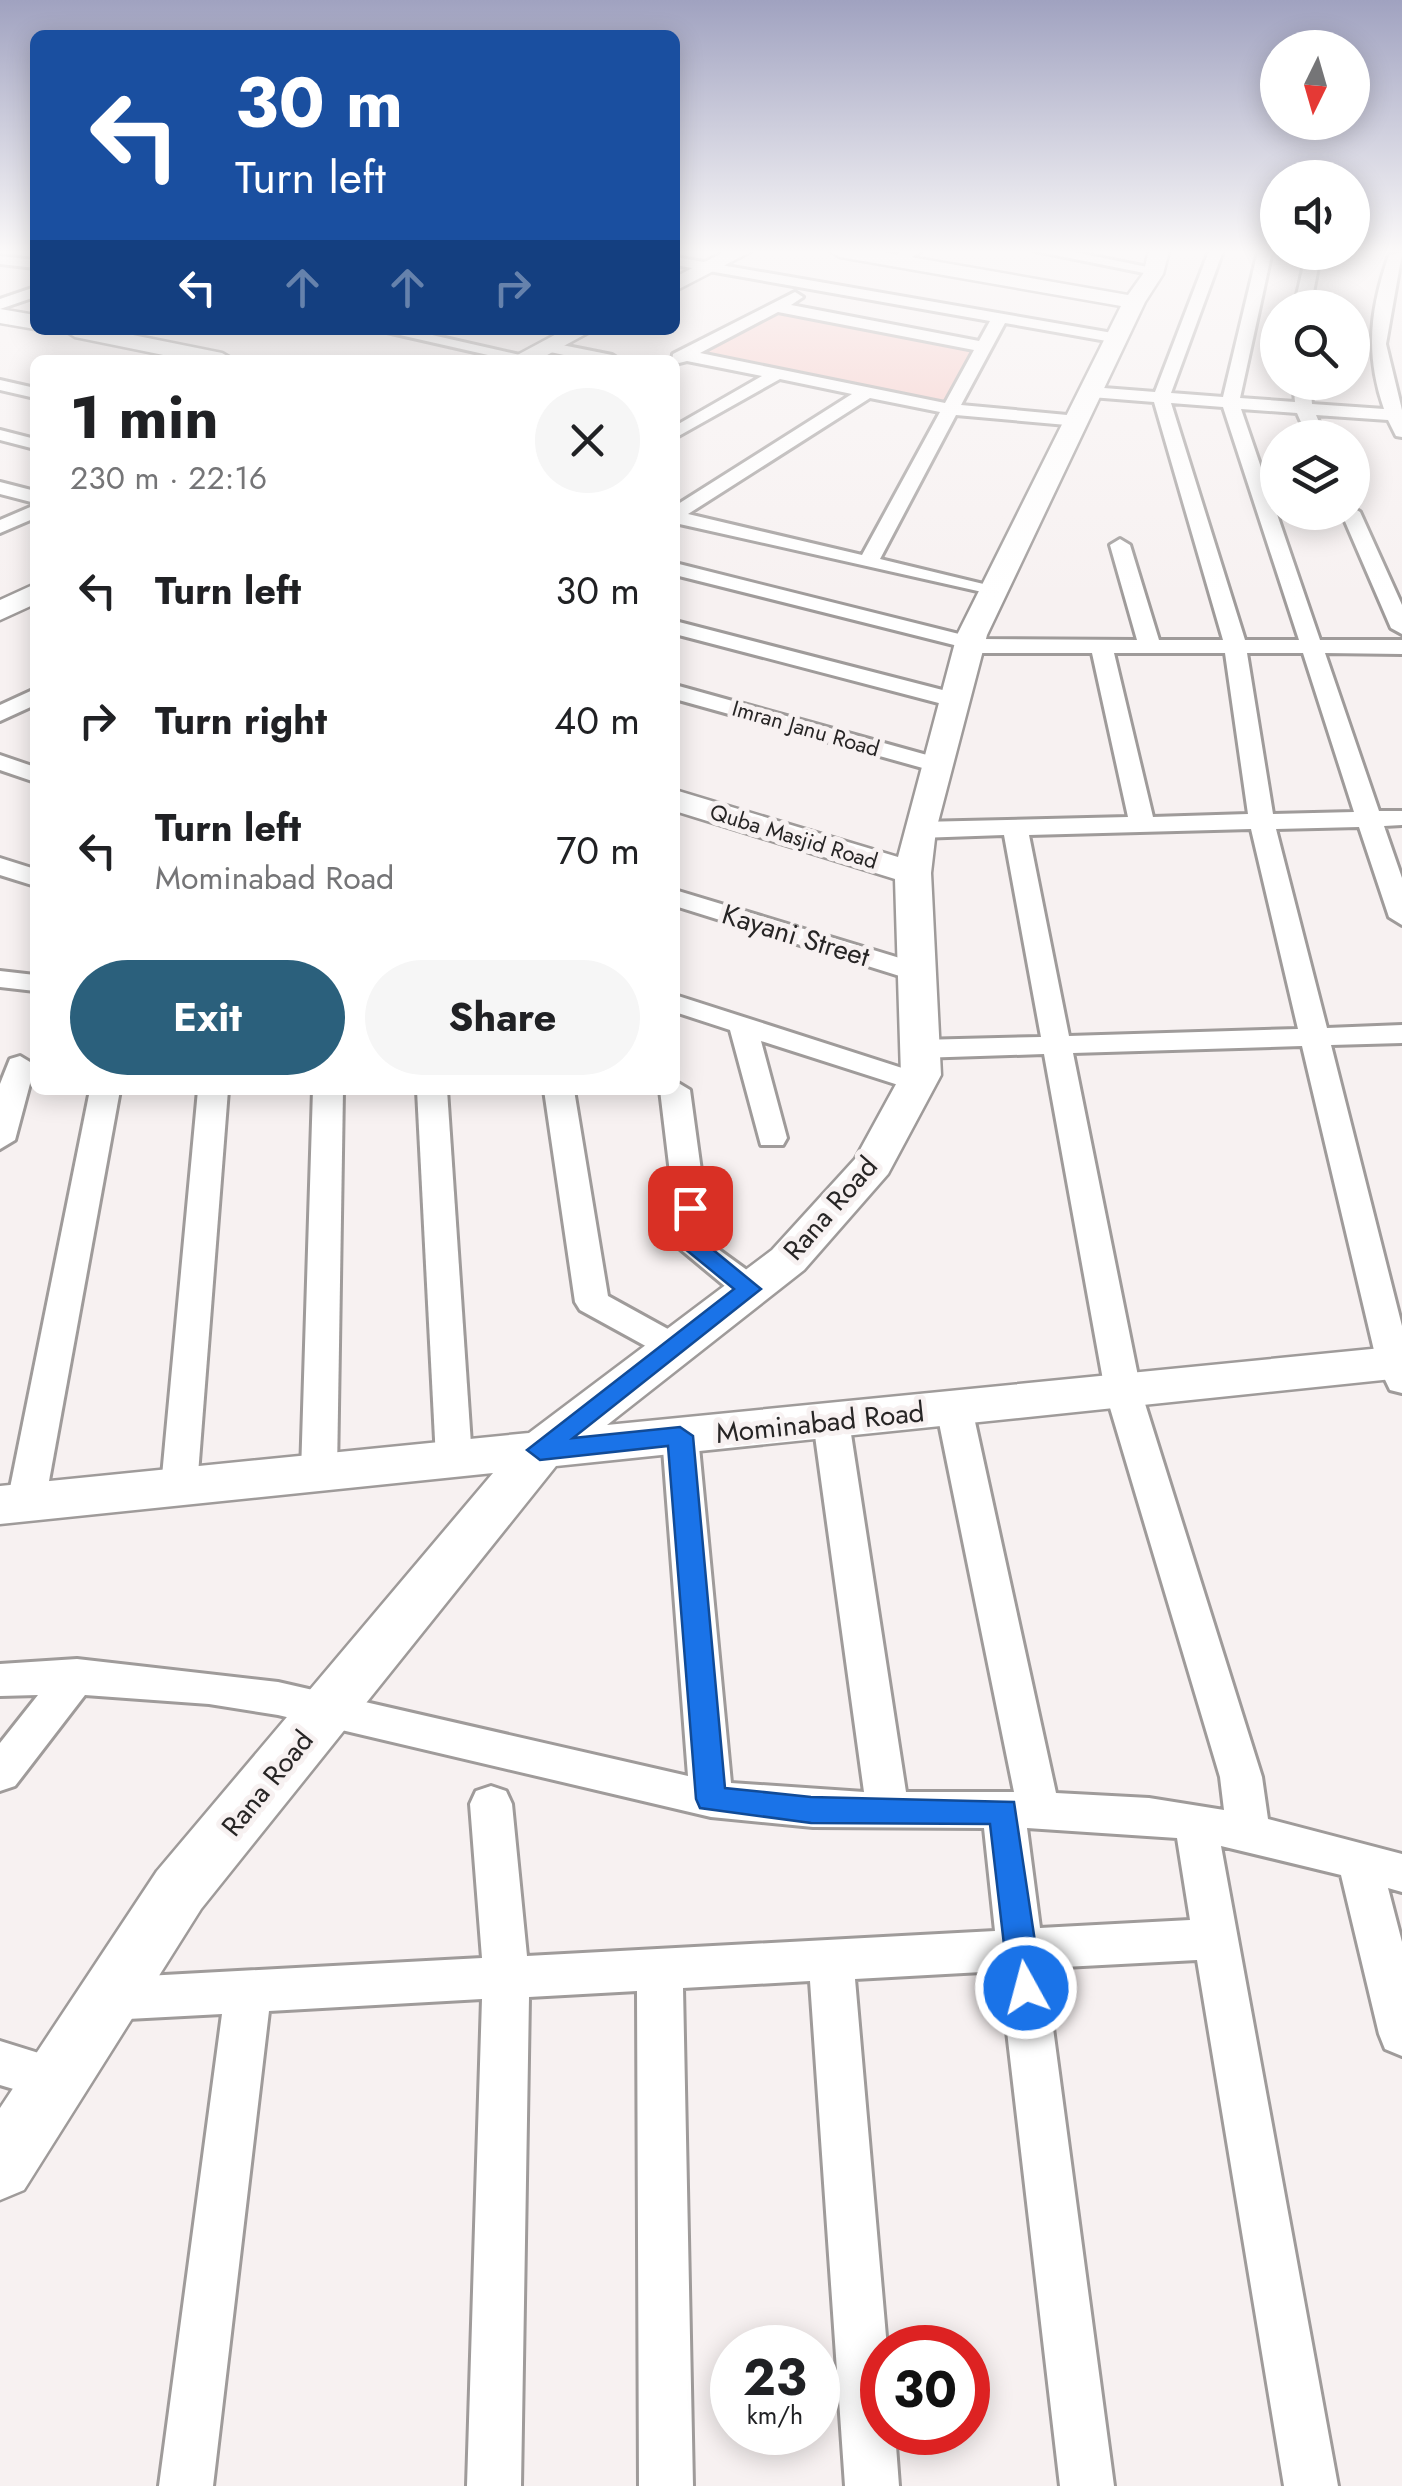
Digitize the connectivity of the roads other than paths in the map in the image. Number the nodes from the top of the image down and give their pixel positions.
1 (735, 367) edge
2 (974, 367) edge
3 (1103, 367) edge
4 (1173, 367) edge
5 (1239, 367) edge
6 (1383, 367) edge
7 (778, 374) junction
8 (0, 384) edge
9 (30, 392) edge
10 (867, 392) junction
11 (1091, 392) junction
12 (1161, 398) junction
13 (1303, 400) edge
14 (1230, 403) junction
15 (1304, 408) junction
16 (951, 410) junction
17 (1078, 420) junction
18 (1309, 420) edge
19 (1400, 421) edge
20 (680, 430) edge
21 (0, 435) edge
22 (30, 443) edge
23 (0, 488) edge
24 (30, 496) edge
25 (680, 512) edge
26 (30, 513) edge
27 (680, 516) edge
28 (0, 527) edge
29 (1358, 530) edge
30 (1120, 545) dead end
31 (868, 562) junction
32 (680, 570) edge
33 (993, 592) junction
34 (680, 628) edge
35 (1402, 628) edge
36 (970, 644) junction
37 (1101, 646) junction
38 (1150, 646) junction
39 (1235, 646) junction
40 (1313, 647) junction
41 (1402, 647) edge
42 (680, 693) edge
43 (30, 699) edge
44 (954, 700) junction
45 (0, 714) edge
46 (0, 762) edge
47 (937, 765) junction
48 (30, 773) edge
49 (680, 802) edge
50 (1402, 818) edge
51 (1372, 819) junction
52 (1262, 822) junction
53 (1142, 825) junction
54 (1015, 828) junction
55 (919, 830) junction
56 (0, 866) edge
57 (912, 873) junction
58 (30, 876) edge
59 (680, 900) edge
60 (1402, 917) edge
61 (916, 972) junction
62 (680, 1005) edge
63 (743, 1025) junction
64 (1402, 1034) edge
65 (1314, 1039) junction
66 (1058, 1046) junction
67 (20, 1064) dead end
68 (918, 1065) junction
69 (105, 1095) edge
70 (214, 1095) edge
71 (328, 1095) edge
72 (432, 1095) edge
73 (559, 1095) edge
74 (676, 1095) edge
75 (772, 1138) dead end
76 (0, 1140) edge
77 (750, 1289) junction
78 (674, 1348) junction
79 (1399, 1369) edge
80 (1123, 1391) junction
81 (954, 1408) junction
82 (831, 1421) junction
83 (680, 1436) junction
84 (540, 1450) junction
85 (454, 1459) junction
86 (319, 1473) junction
87 (179, 1487) junction
88 (13, 1504) edge
89 (77, 1675) junction
90 (0, 1680) edge
91 (331, 1706) junction
92 (0, 1774) edge
93 (711, 1799) junction
94 (490, 1804) dead end
95 (888, 1810) junction
96 (1022, 1811) junction
97 (1196, 1826) junction
98 (1248, 1835) junction
99 (1381, 1868) edge
100 (1216, 1940) junction
101 (1021, 1949) junction
102 (832, 1959) junction
103 (660, 1970) junction
104 (506, 1978) junction
105 (248, 1992) junction
106 (109, 1999) junction
107 (1402, 2034) edge
108 (0, 2063) edge
109 (56, 2080) junction
110 (0, 2167) edge
111 (186, 2486) edge
112 (494, 2486) edge
113 (666, 2486) edge
114 (872, 2486) edge
115 (1087, 2486) edge
116 (1311, 2486) edge

1 - 7 street
2 - 16 street
3 - 11 street
4 - 12 street
5 - 14 street
6 - 19 street
7 - 10 street
7 - 20 street
8 - 9 street
10 - 16 street
10 - 25 street
11 - 12 street
11 - 17 street
12 - 14 street
12 - 39 street
13 - 15 street
14 - 15 street
14 - 40 street
15 - 18 street
15 - 19 street
16 - 17 street
16 - 31 street
17 - 33 street
21 - 22 street
23 - 24 street
26 - 28 street
27 - 31 street
29 - 35 street
30 - 38 street
31 - 33 street
32 - 36 street
33 - 36 street
34 - 44 street
36 - 37 street
36 - 44 street
37 - 38 street
37 - 53 street
38 - 39 street
39 - 40 street
39 - 52 street
40 - 41 street
40 - 51 street
42 - 47 street, Imran Janu Road
43 - 45 street
44 - 47 street
46 - 48 street
47 - 55 street
49 - 57 street, Quba Masjid Road
50 - 51 street
51 - 52 street
51 - 60 street
52 - 53 street
52 - 65 street
53 - 54 street
54 - 55 street
54 - 66 street
55 - 57 street
56 - 58 street
57 - 61 street
59 - 61 street, Kayani Street
61 - 68 street
62 - 63 street
63 - 68 street
63 - 75 street
64 - 65 street
65 - 66 street
65 - 79 street
66 - 68 street
66 - 80 street
67 - 76 street
68 - 77 street, Rana Road
69 - 88 street
70 - 87 street
71 - 86 street
72 - 85 street
73 - 78 street
74 - 77 street
77 - 78 street, Rana Road
78 - 84 street, Rana Road
79 - 80 street, Mominabad Road
80 - 81 street, Mominabad Road
80 - 98 street
81 - 82 street, Mominabad Road
81 - 96 street
82 - 83 street, Mominabad Road
82 - 95 street
83 - 84 street, Mominabad Road
83 - 93 street
84 - 85 street, Mominabad Road
84 - 91 street, Rana Road
85 - 86 street, Mominabad Road
86 - 87 street, Mominabad Road
87 - 88 street, Mominabad Road
89 - 90 street
89 - 91 street
89 - 92 street
91 - 93 street
91 - 106 street, Rana Road
93 - 95 street
94 - 104 street
95 - 96 street
96 - 97 street
96 - 101 street
97 - 98 street
97 - 100 street
98 - 99 street
99 - 107 street
100 - 101 street
100 - 116 street
101 - 102 street
101 - 115 street
102 - 103 street
102 - 114 street
103 - 104 street
103 - 113 street
104 - 105 street
104 - 112 street
105 - 106 street
105 - 111 street
106 - 109 street, Rana Road
108 - 109 street
109 - 110 street, Rana Road

